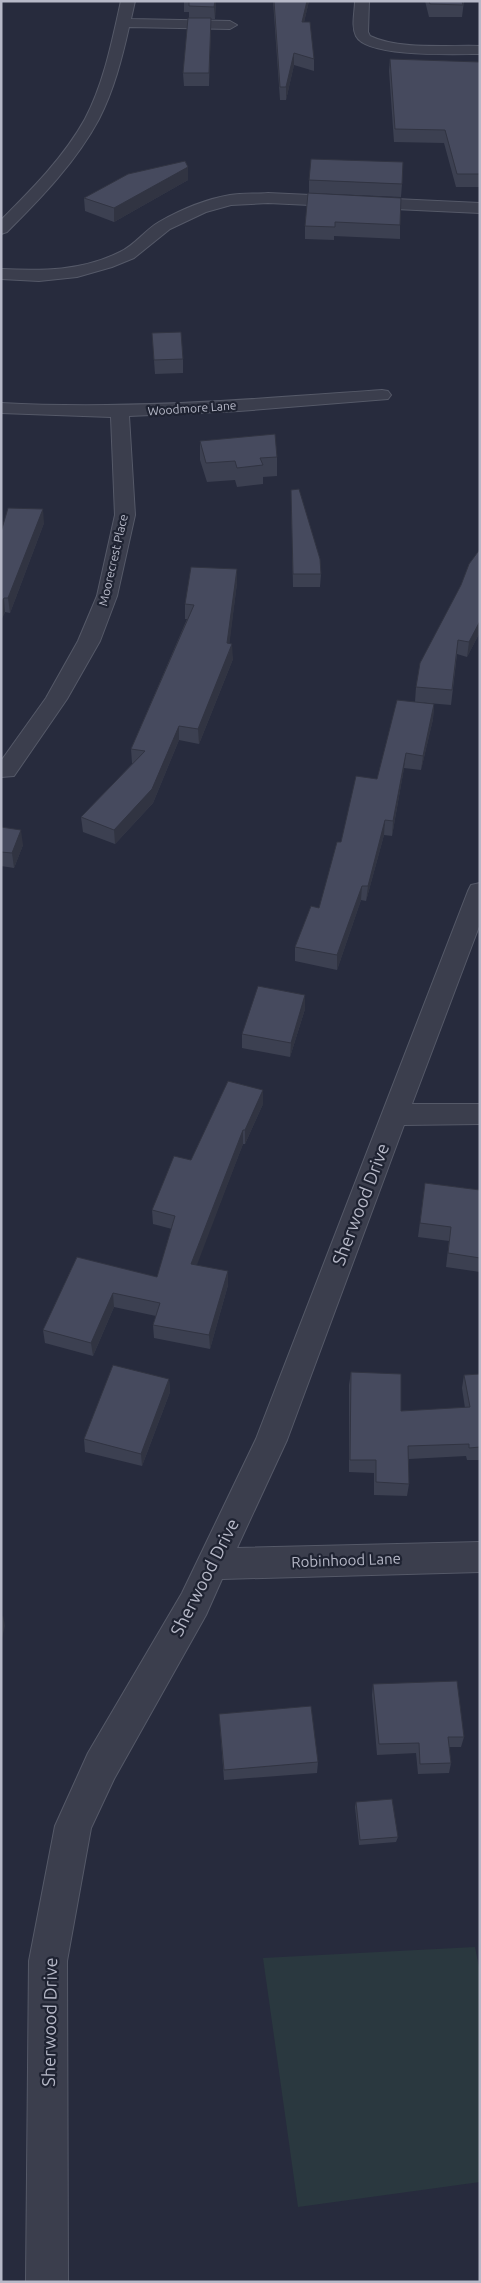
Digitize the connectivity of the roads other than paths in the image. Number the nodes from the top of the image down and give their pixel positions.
1 (128, 1) edge
2 (362, 1) edge
3 (123, 24) junction
4 (230, 25) dead end
5 (480, 50) edge
6 (480, 208) edge
7 (1, 228) edge
8 (1, 274) edge
9 (382, 395) dead end
10 (1, 408) edge
11 (120, 412) junction
12 (6, 771) dead end
13 (480, 891) edge
14 (480, 1114) edge
15 (394, 1115) junction
16 (480, 1557) edge
17 (212, 1564) junction
18 (46, 2282) edge

1 - 3 street
2 - 5 street
3 - 4 street
3 - 7 street
6 - 8 street
9 - 11 street, Woodmore Lane
10 - 11 street, Woodmore Lane
11 - 12 street, Moorecrest Place
13 - 15 street, Sherwood Drive
14 - 15 street
15 - 17 street, Sherwood Drive
16 - 17 street, Robinhood Lane
17 - 18 street, Sherwood Drive

